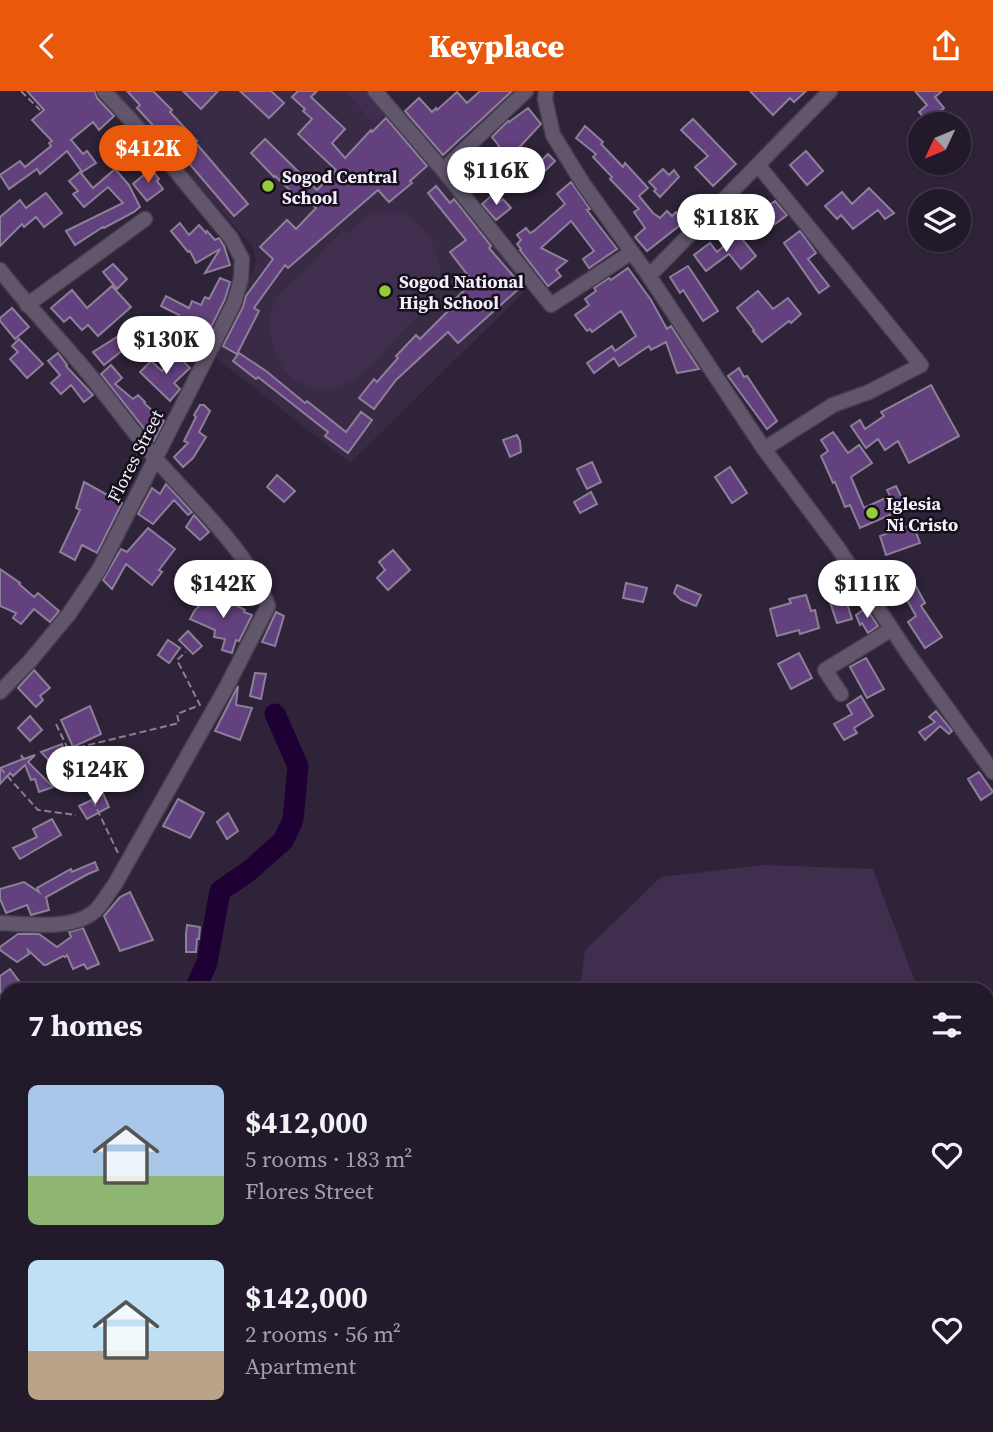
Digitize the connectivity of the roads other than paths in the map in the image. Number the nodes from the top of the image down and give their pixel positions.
1 (104, 91) edge
2 (376, 91) edge
3 (526, 91) edge
4 (546, 91) edge
5 (830, 91) edge
6 (758, 165) junction
7 (443, 170) junction
8 (145, 219) dead end
9 (632, 253) junction
10 (0, 270) edge
11 (649, 276) junction
12 (27, 305) junction
13 (764, 449) junction
14 (156, 458) junction
15 (892, 629) junction
16 (0, 692) edge
17 (841, 694) dead end
18 (993, 772) edge
19 (0, 923) edge

1 - 14 street, Flores Street
2 - 7 street
3 - 7 street
4 - 9 street
5 - 6 street
6 - 11 street
6 - 13 street
7 - 9 street
8 - 12 street
9 - 11 street
10 - 12 street
11 - 13 street
12 - 14 street
13 - 15 street
14 - 16 street, Flores Street
14 - 19 street
15 - 17 street
15 - 18 street

